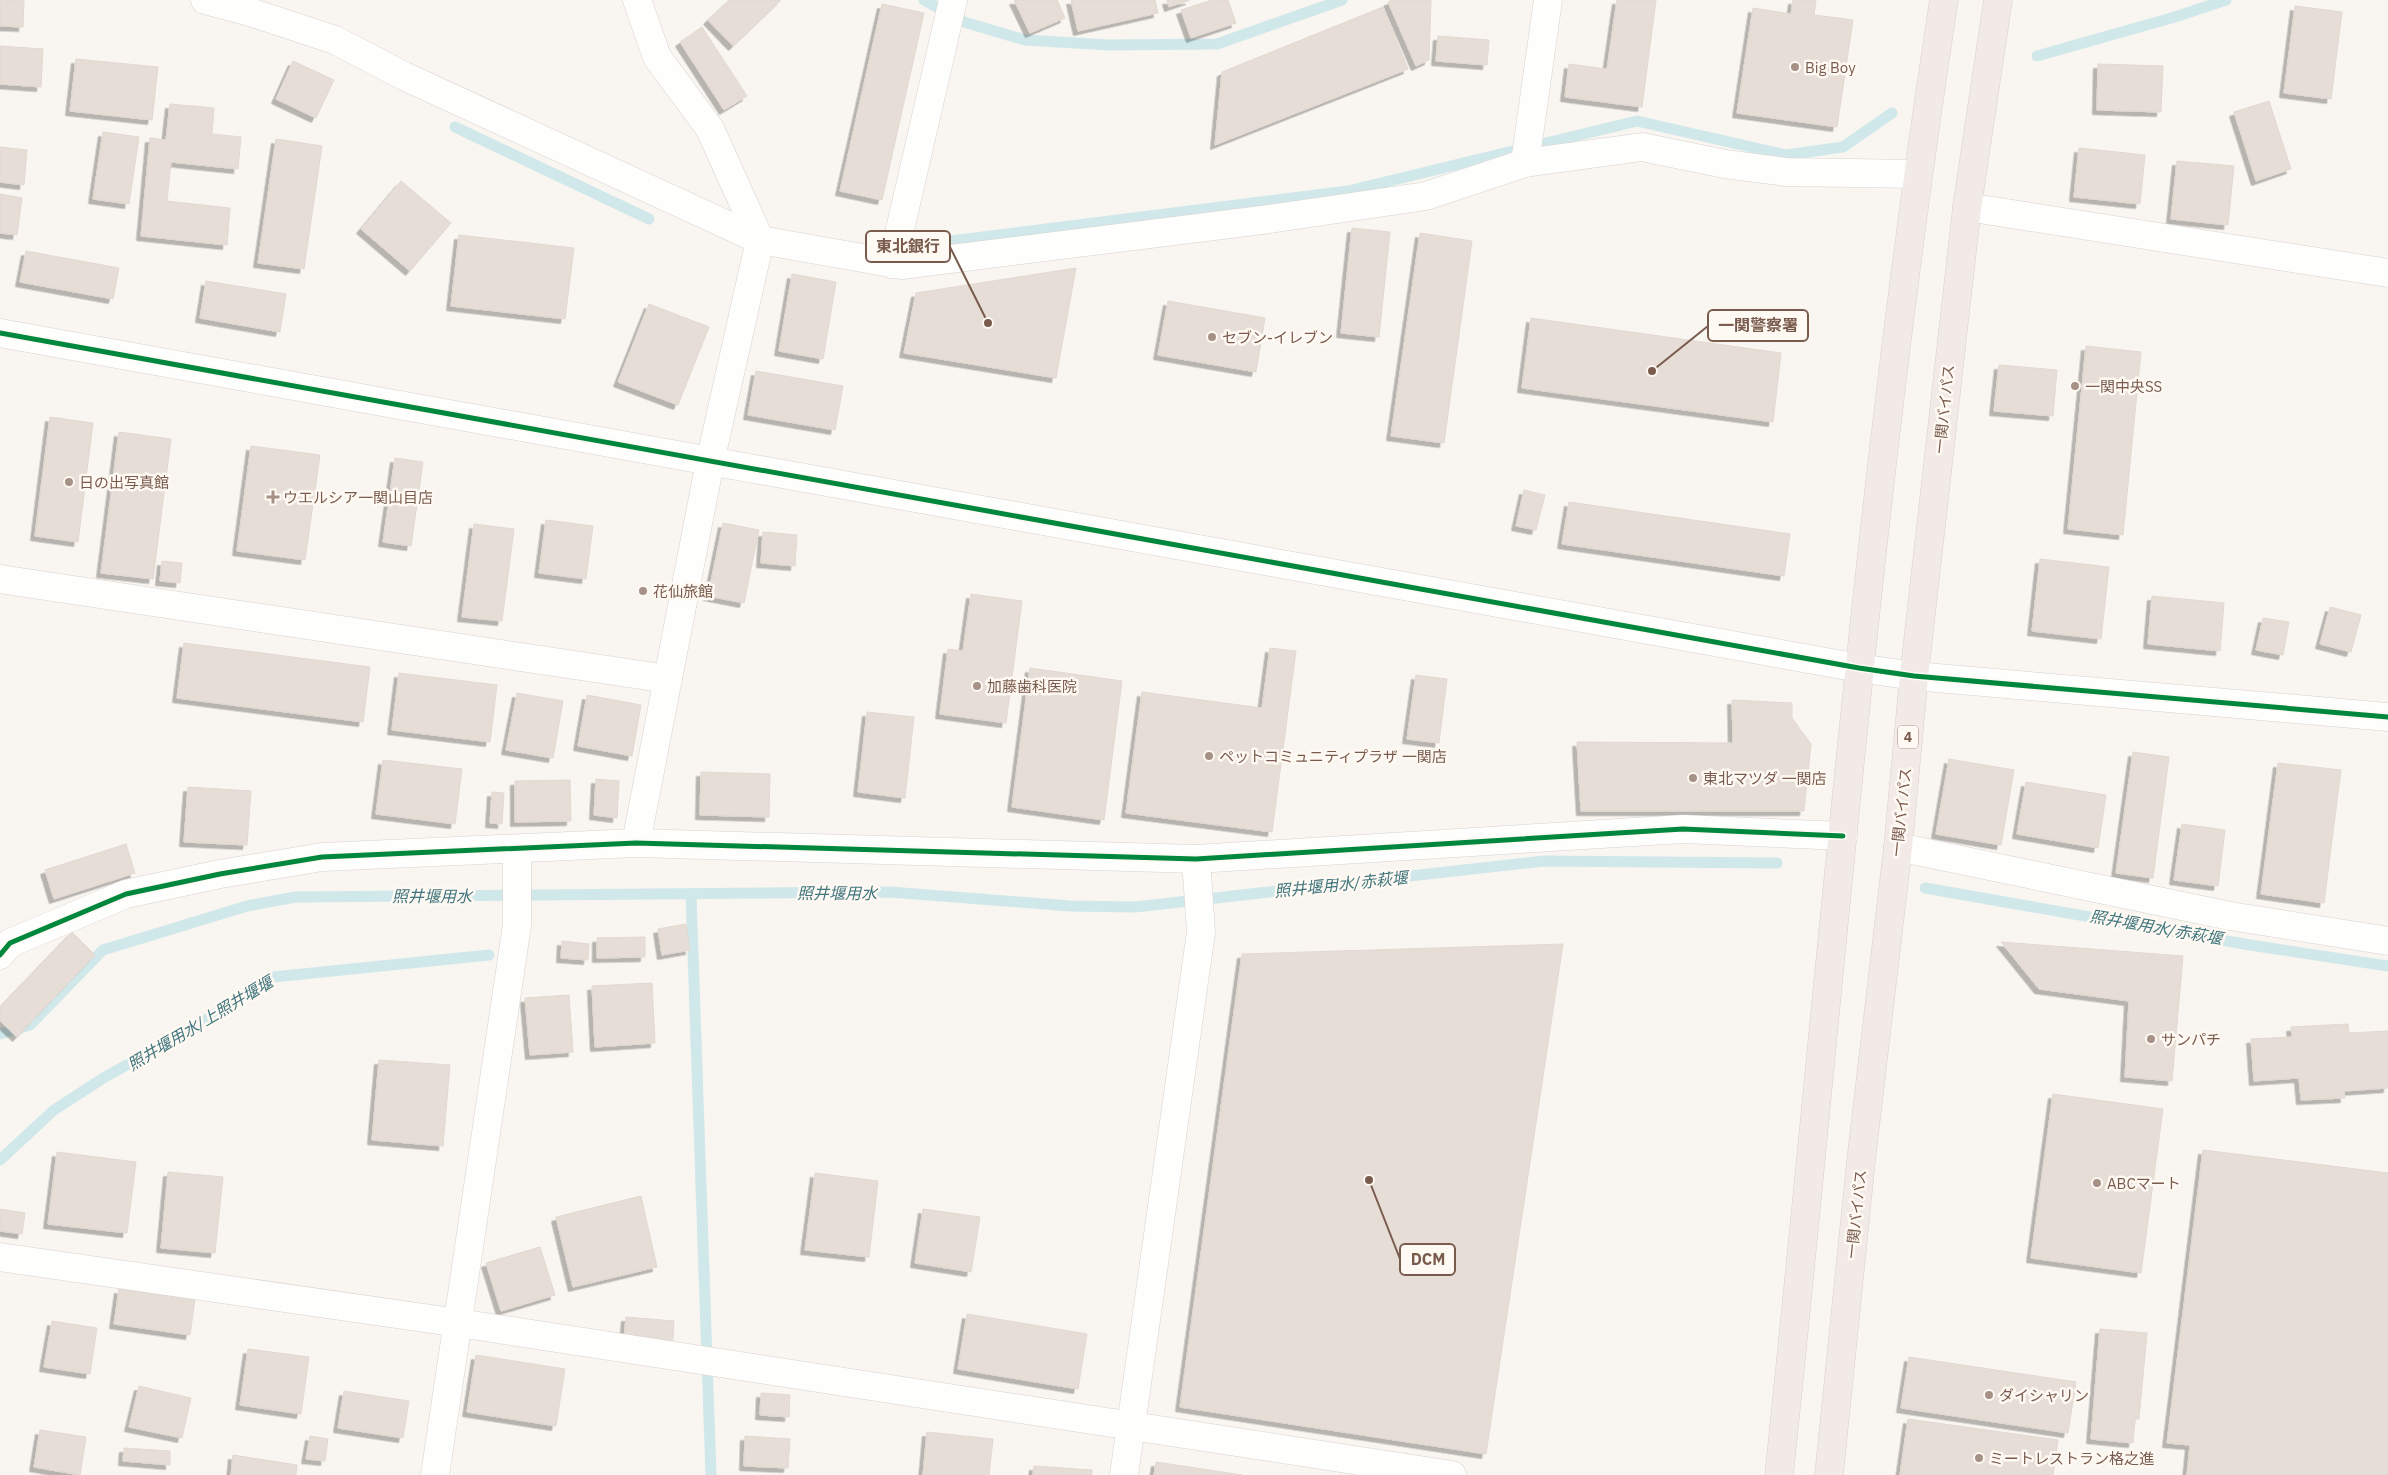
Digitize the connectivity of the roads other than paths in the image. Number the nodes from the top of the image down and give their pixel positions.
1 (205, 0) edge
2 (637, 0) edge
3 (953, 0) edge
4 (1548, 0) edge
5 (1944, 0) edge
6 (1998, 0) edge
7 (1525, 163) junction
8 (1917, 174) junction
9 (1966, 207) junction
10 (760, 240) junction
11 (892, 264) junction
12 (2388, 272) edge
13 (0, 333) edge
14 (710, 462) junction
15 (0, 579) edge
16 (1859, 668) junction
17 (1914, 676) junction
18 (668, 679) junction
19 (2388, 717) edge
20 (1843, 836) junction
21 (636, 843) junction
22 (1898, 847) junction
23 (518, 849) junction
24 (1196, 859) junction
25 (2388, 941) edge
26 (0, 954) edge
27 (0, 1257) edge
28 (459, 1323) junction
29 (1132, 1426) junction
30 (434, 1475) edge
31 (1124, 1475) edge
32 (1452, 1475) edge
33 (1779, 1475) edge
34 (1829, 1475) edge

1 - 10 street
2 - 10 street
3 - 11 street
4 - 7 street
5 - 8 highway
6 - 9 highway, 一関バイパス / 4
7 - 8 street
7 - 11 street
8 - 16 highway
9 - 12 street
9 - 17 highway, 一関バイパス / 4
10 - 11 street
10 - 14 street
13 - 14 street
14 - 16 street
14 - 18 street
15 - 18 street
16 - 17 street
16 - 20 highway
17 - 19 street
17 - 22 highway, 一関バイパス / 4
18 - 21 street
20 - 24 street
20 - 33 highway
21 - 23 street
21 - 24 street
22 - 25 street
22 - 34 highway, 一関バイパス / 4
23 - 26 street
23 - 28 street
24 - 29 street
27 - 28 street
28 - 29 street
28 - 30 street
29 - 31 street
29 - 32 street

